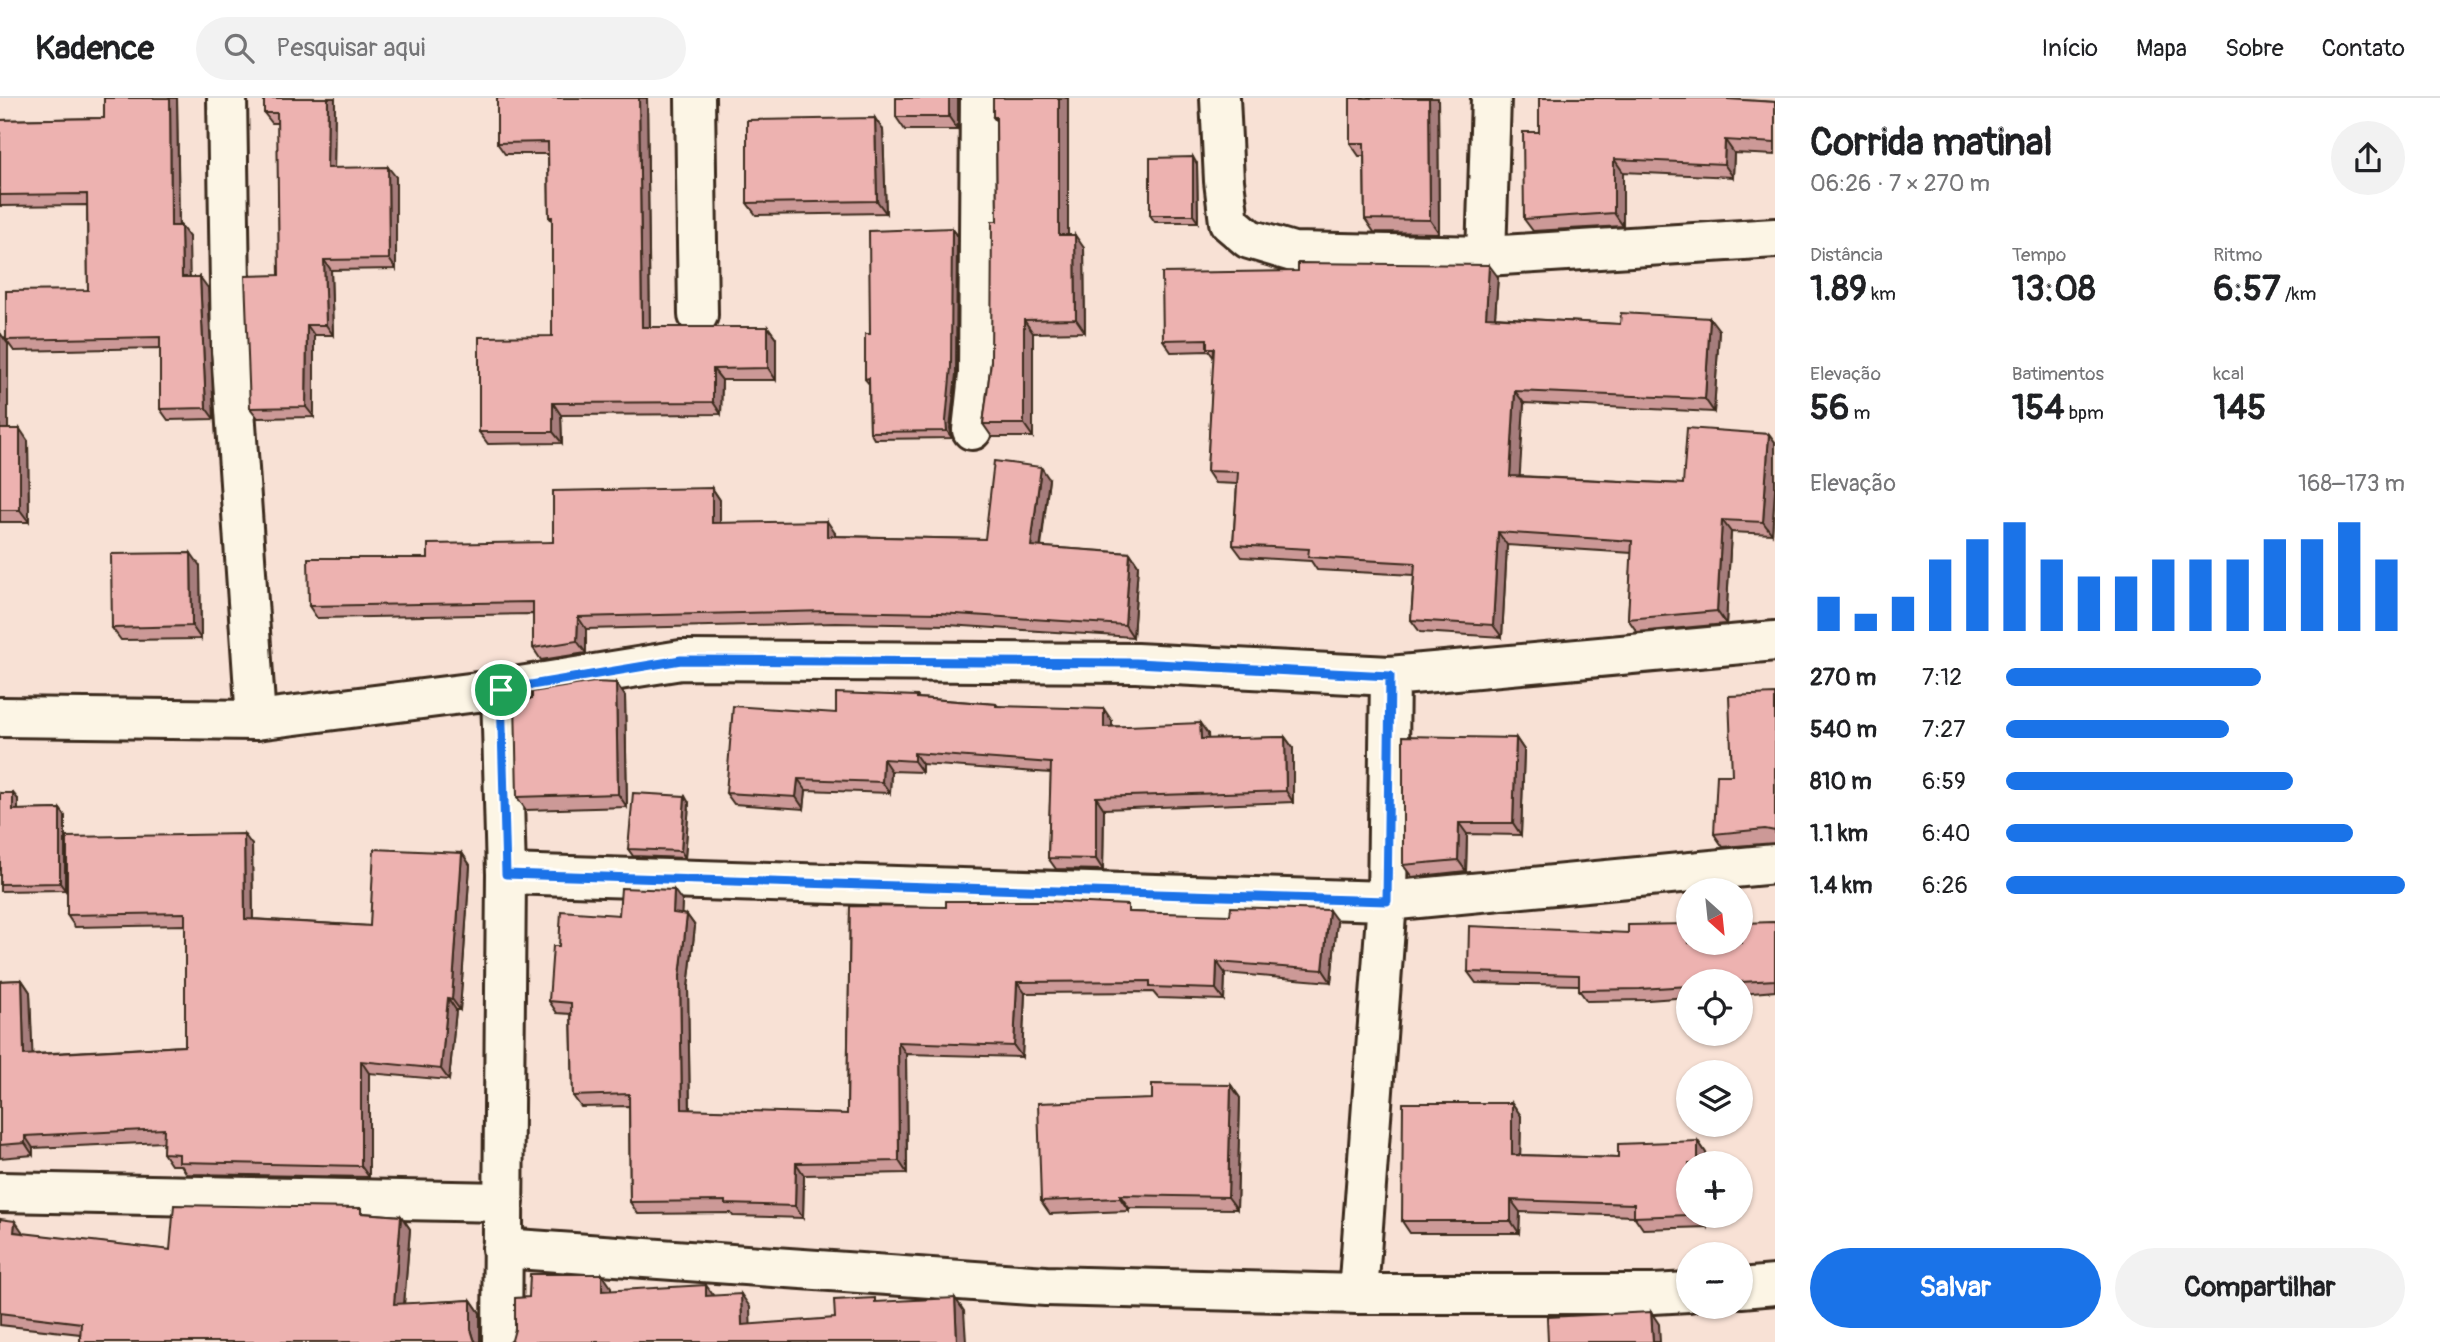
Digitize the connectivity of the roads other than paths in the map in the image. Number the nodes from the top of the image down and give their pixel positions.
1 (227, 98) edge
2 (695, 98) edge
3 (979, 98) edge
4 (1220, 98) edge
5 (1491, 98) edge
6 (1775, 238) edge
7 (1486, 256) junction
8 (698, 315) dead end
9 (972, 430) dead end
10 (1775, 640) edge
11 (1390, 676) junction
12 (501, 690) junction
13 (0, 717) edge
14 (256, 720) junction
15 (1775, 864) edge
16 (506, 874) junction
17 (1387, 901) junction
18 (0, 1192) edge
19 (503, 1202) junction
20 (502, 1248) junction
21 (1775, 1285) edge
22 (1753, 1287) edge
23 (1676, 1293) edge
24 (1358, 1294) junction
25 (502, 1342) edge

1 - 14 street
2 - 8 street
3 - 9 street
4 - 7 street
5 - 7 street
6 - 7 street
10 - 11 street
11 - 12 street
11 - 17 street
12 - 14 street
12 - 16 street
13 - 14 street
15 - 17 street
16 - 17 street
16 - 19 street
17 - 24 street
18 - 19 street
19 - 20 street
20 - 24 street
20 - 25 street
21 - 22 street
23 - 24 street

